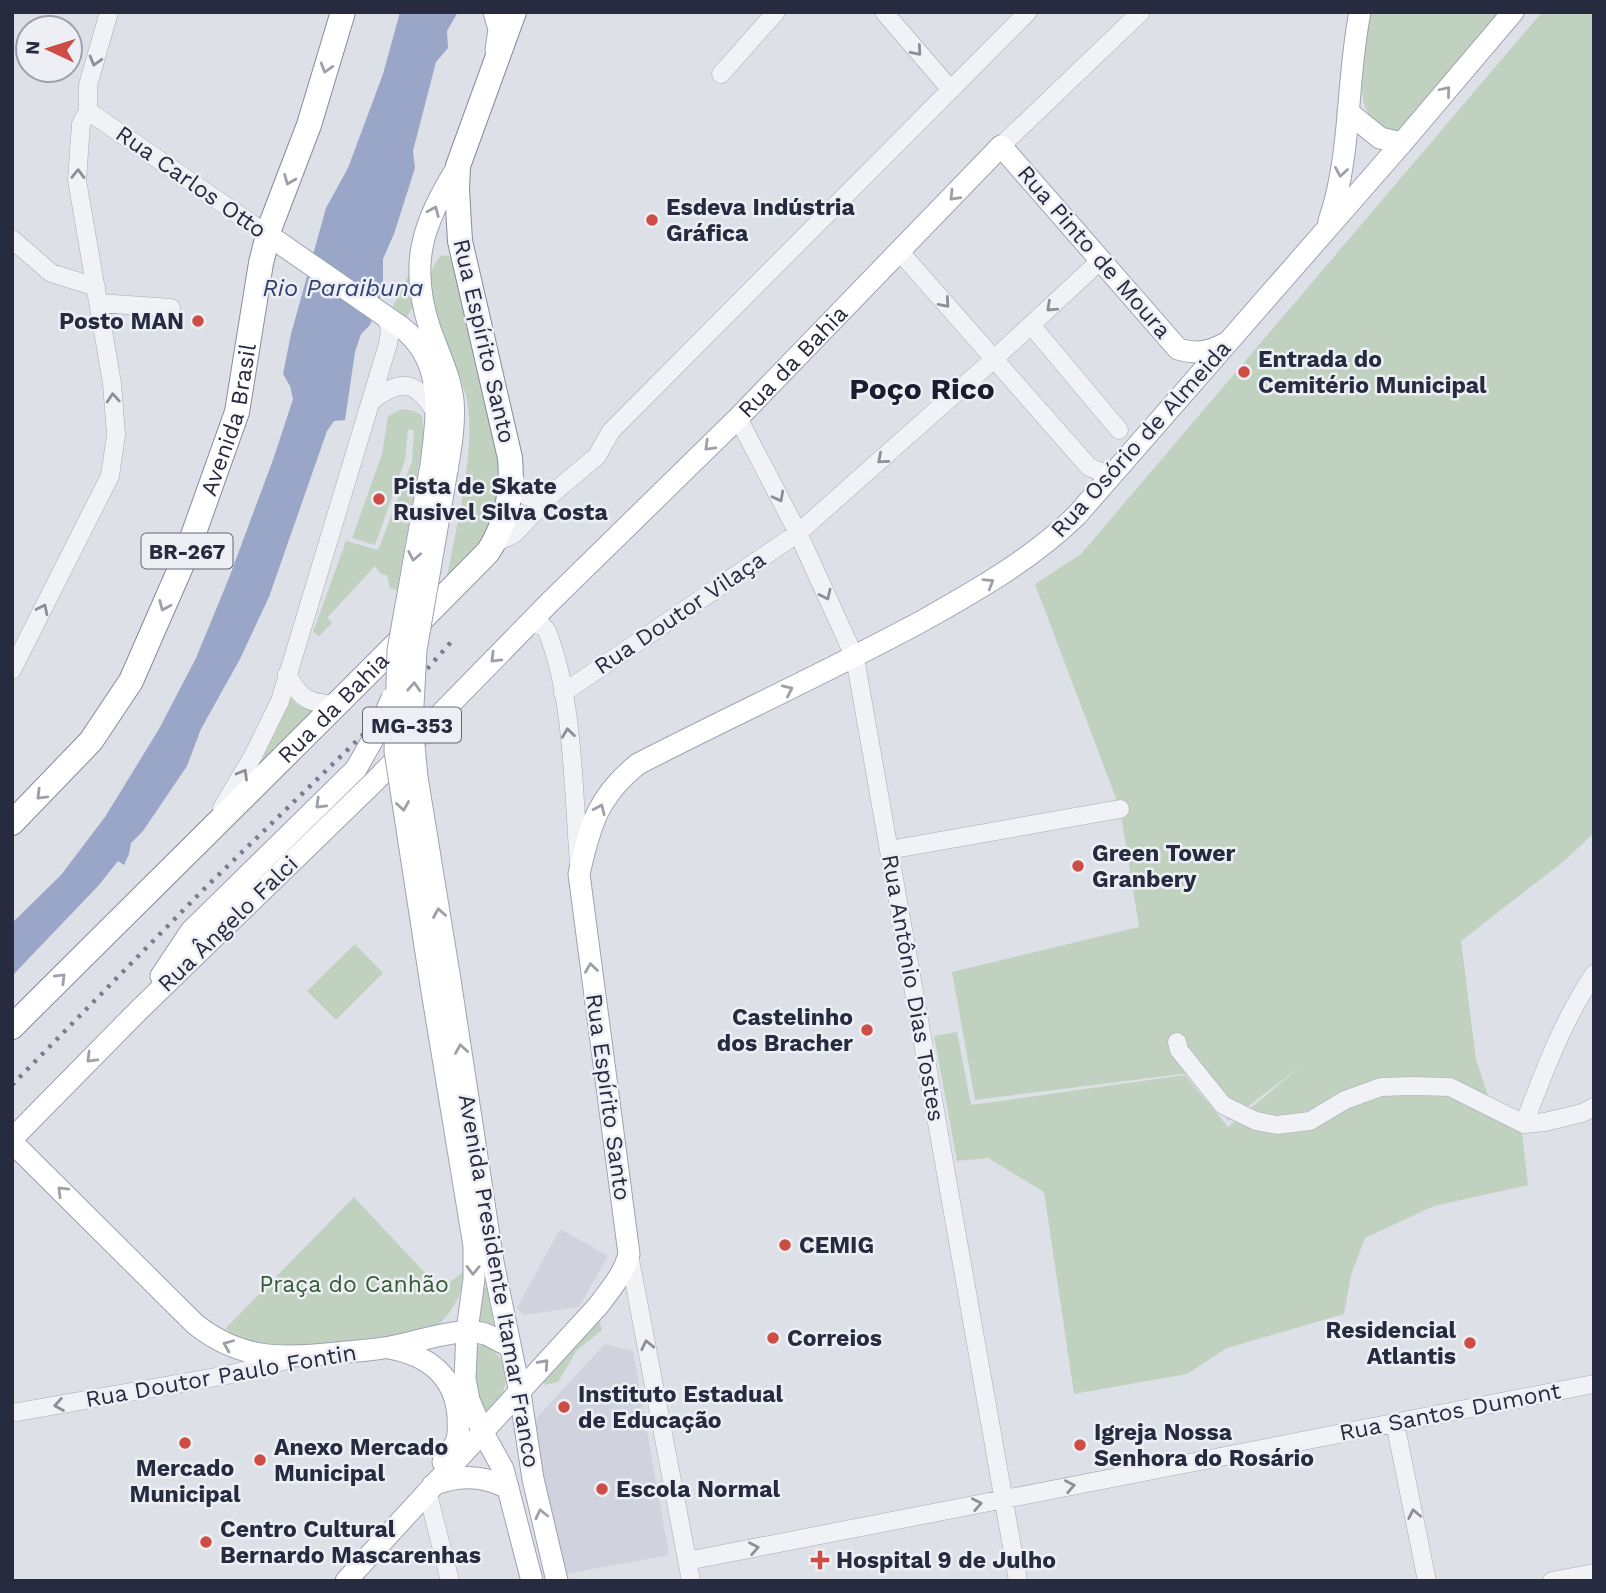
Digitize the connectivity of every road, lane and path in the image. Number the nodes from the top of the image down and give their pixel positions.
1 (109, 12) edge
2 (344, 12) edge
3 (494, 12) edge
4 (514, 12) edge
5 (776, 12) edge
6 (884, 12) edge
7 (1028, 12) edge
8 (1141, 12) edge
9 (1360, 12) edge
10 (1513, 12) edge
11 (721, 74) dead end
12 (490, 76) junction
13 (951, 90) junction
14 (88, 111) junction
15 (1348, 112) junction
16 (1402, 143) junction
17 (1001, 146) junction
18 (458, 166) junction
19 (1326, 229) junction
20 (268, 235) junction
21 (12, 239) edge
22 (900, 252) junction
23 (1101, 260) junction
24 (97, 295) junction
25 (171, 308) dead end
26 (383, 315) junction
27 (1031, 325) junction
28 (1230, 342) junction
29 (1178, 349) junction
30 (994, 359) junction
31 (371, 401) junction
32 (1175, 402) junction
33 (437, 415) junction
34 (738, 418) junction
35 (1119, 430) dead end
36 (439, 467) junction
37 (511, 471) junction
38 (1115, 471) junction
39 (553, 493) junction
40 (798, 533) junction
41 (490, 548) junction
42 (530, 623) junction
43 (855, 658) junction
44 (12, 670) edge
45 (287, 674) junction
46 (396, 690) junction
47 (563, 693) junction
48 (339, 705) junction
49 (444, 709) joint
50 (1120, 809) dead end
51 (12, 823) edge
52 (207, 832) junction
53 (889, 850) junction
54 (579, 874) junction
55 (1594, 974) edge
56 (441, 983) junction
57 (139, 1010) junction
58 (12, 1027) edge
59 (1177, 1042) dead end
60 (1594, 1107) edge
61 (1524, 1124) junction
62 (12, 1139) edge
63 (12, 1149) edge
64 (629, 1254) junction
65 (467, 1331) junction
66 (509, 1346) junction
67 (386, 1348) junction
68 (294, 1358) junction
69 (1594, 1384) edge
70 (520, 1393) junction
71 (12, 1413) edge
72 (1395, 1423) junction
73 (482, 1433) junction
74 (429, 1488) junction
75 (508, 1488) junction
76 (1003, 1499) junction
77 (687, 1561) junction
78 (1594, 1573) edge
79 (346, 1581) edge
80 (450, 1581) edge
81 (532, 1581) edge
82 (556, 1581) edge
83 (691, 1581) edge
84 (1018, 1581) edge
85 (1427, 1581) edge
86 (1552, 1581) edge

1 -> 14 street
2 -> 20 highway, Avenida Brasil / BR-267
3 - 12 main road
4 - 12 highway
5 - 11 street
6 -> 13 street
7 - 13 street, Rua da Bahia
8 - 17 street, Rua da Bahia
9 - 15 main road
16 -> 10 main road, Rua Osório de Almeida
12 - 18 highway
13 - 39 street, Rua da Bahia
14 - 20 street, Rua Carlos Otto
24 -> 14 street
15 - 16 main road
15 -> 19 main road
16 - 19 main road, Rua Osório de Almeida
17 -> 22 main road, Rua da Bahia
17 - 23 main road, Rua Pinto de Moura
36 -> 18 main road, MG-353
18 - 37 highway, Rua Espírito Santo
19 - 28 main road, Rua Osório de Almeida
20 - 26 main road, Rua Carlos Otto
20 -> 51 highway, Avenida Brasil / BR-267
21 - 24 street
22 -> 30 street
22 - 34 main road, Rua da Bahia
23 -> 27 street, Rua Doutor Vilaça
23 - 29 main road, Rua Pinto de Moura
24 - 25 street
44 -> 24 street
26 - 31 street
26 - 33 main road, Rua Carlos Otto
27 - 30 street, Rua Doutor Vilaça
27 - 35 street
28 - 29 main road, Rua Pinto de Moura
28 - 32 main road, Rua Osório de Almeida
29 - 32 main road
30 - 38 street
30 -> 40 street, Rua Doutor Vilaça
31 - 33 street
31 - 45 street
32 - 38 main road, Rua Osório de Almeida
33 - 36 main road, Rua Carlos Otto
34 -> 40 street, Rua Antônio Dias Tostes
34 -> 42 main road, Rua da Bahia
36 -> 46 main road, bridge
56 -> 36 main road, MG-353, bridge
37 - 39 street
37 - 41 highway, Rua Espírito Santo
43 -> 38 main road, Rua Osório de Almeida
39 - 41 street, Rua da Bahia
40 -> 43 street, Rua Antônio Dias Tostes
40 - 47 street, Rua Doutor Vilaça
41 - 48 highway, Rua da Bahia
42 - 47 street, Rua Espírito Santo
42 -> 49 main road, Rua da Bahia
43 - 53 street, Rua Antônio Dias Tostes
54 -> 43 main road, Rua Osório de Almeida
45 - 48 street
52 -> 45 street
46 -> 56 main road, bridge
46 -> 57 main road, bridge
54 -> 47 street, Rua Espírito Santo
48 - 52 highway, Rua da Bahia
49 - 57 main road, Rua Ângelo Falci
50 - 53 street
58 -> 52 highway
53 - 76 street, Rua Antônio Dias Tostes
64 -> 54 main road, Rua Espírito Santo
55 - 61 street
56 -> 65 main road, Avenida Presidente Itamar Franco
66 -> 56 main road, Avenida Presidente Itamar Franco / MG-353
57 -> 62 main road, Rua Ângelo Falci
59 - 61 street
60 - 61 street
68 -> 63 main road
70 -> 64 main road
77 -> 64 street, Rua Espírito Santo
65 - 66 main road, Rua Doutor Paulo Fontin
65 - 67 main road, Rua Doutor Paulo Fontin
65 - 73 main road, Avenida Presidente Itamar Franco
66 - 70 main road, Avenida Presidente Itamar Franco / MG-353
67 - 68 main road, Rua Doutor Paulo Fontin
67 - 74 main road
68 -> 71 street, Rua Doutor Paulo Fontin
69 - 72 street, Rua Santos Dumont
70 - 73 main road
82 -> 70 main road, Avenida Presidente Itamar Franco / MG-353
76 -> 72 street, Rua Santos Dumont
85 -> 72 street
73 - 74 main road
73 - 75 main road, Avenida Presidente Itamar Franco
74 - 75 main road
74 - 79 main road
74 - 80 street
75 - 81 main road, Avenida Presidente Itamar Franco
77 -> 76 street, Rua Santos Dumont
76 - 84 street, Rua Antônio Dias Tostes
77 - 83 street, Rua Espírito Santo
78 - 86 street

